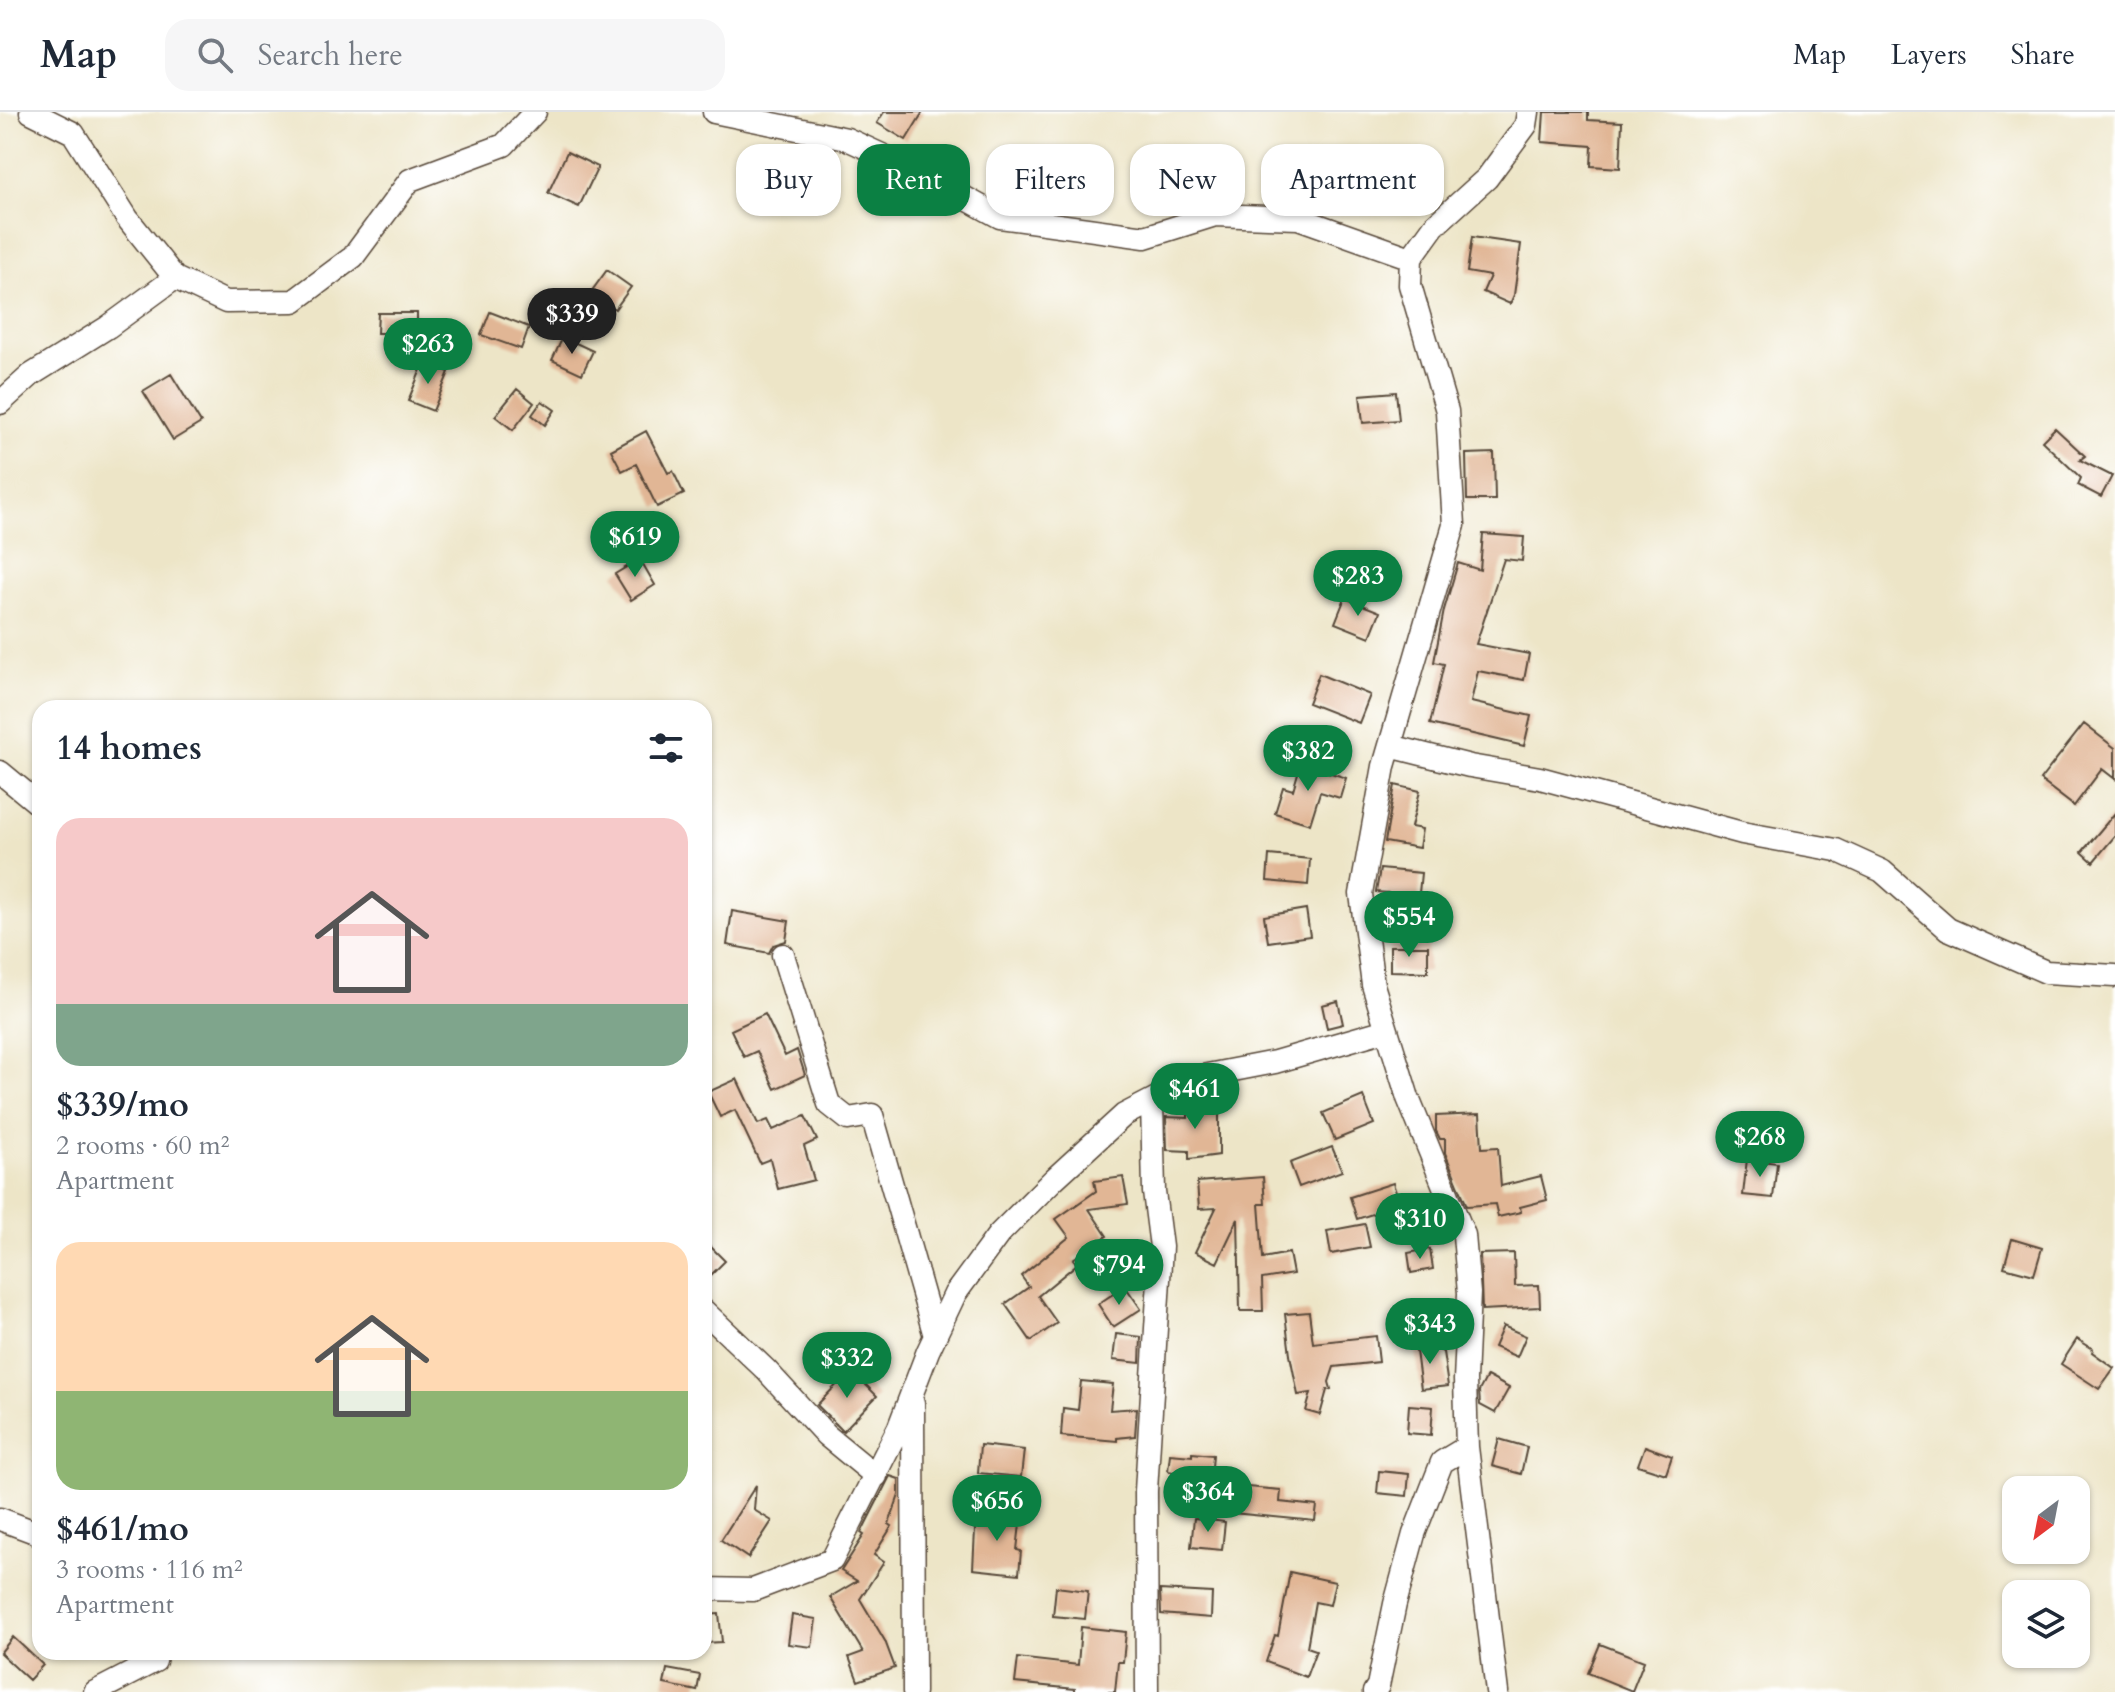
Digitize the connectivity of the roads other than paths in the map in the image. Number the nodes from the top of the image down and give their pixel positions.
1 (31, 112) edge
2 (535, 112) edge
3 (714, 112) edge
4 (1528, 112) edge
5 (1411, 258) junction
6 (175, 278) junction
7 (0, 403) edge
8 (1390, 746) junction
9 (0, 772) edge
10 (32, 798) edge
11 (783, 955) dead end
12 (2115, 976) edge
13 (1386, 1030) junction
14 (1152, 1101) junction
15 (712, 1319) edge
16 (935, 1336) junction
17 (913, 1390) junction
18 (1467, 1447) junction
19 (876, 1476) junction
20 (0, 1519) edge
21 (32, 1531) edge
22 (712, 1589) edge
23 (155, 1660) edge
24 (95, 1692) edge
25 (914, 1692) edge
26 (1147, 1692) edge
27 (1374, 1692) edge
28 (1497, 1692) edge

1 - 6 street
2 - 6 street
3 - 5 street
4 - 5 street
5 - 8 street
6 - 7 street
8 - 12 street
8 - 13 street
9 - 10 street
11 - 16 street
13 - 14 street
13 - 18 street
14 - 16 street
14 - 26 street
15 - 19 street
16 - 17 street
17 - 19 street
17 - 25 street
18 - 27 street
18 - 28 street
19 - 22 street
20 - 21 street
23 - 24 street

